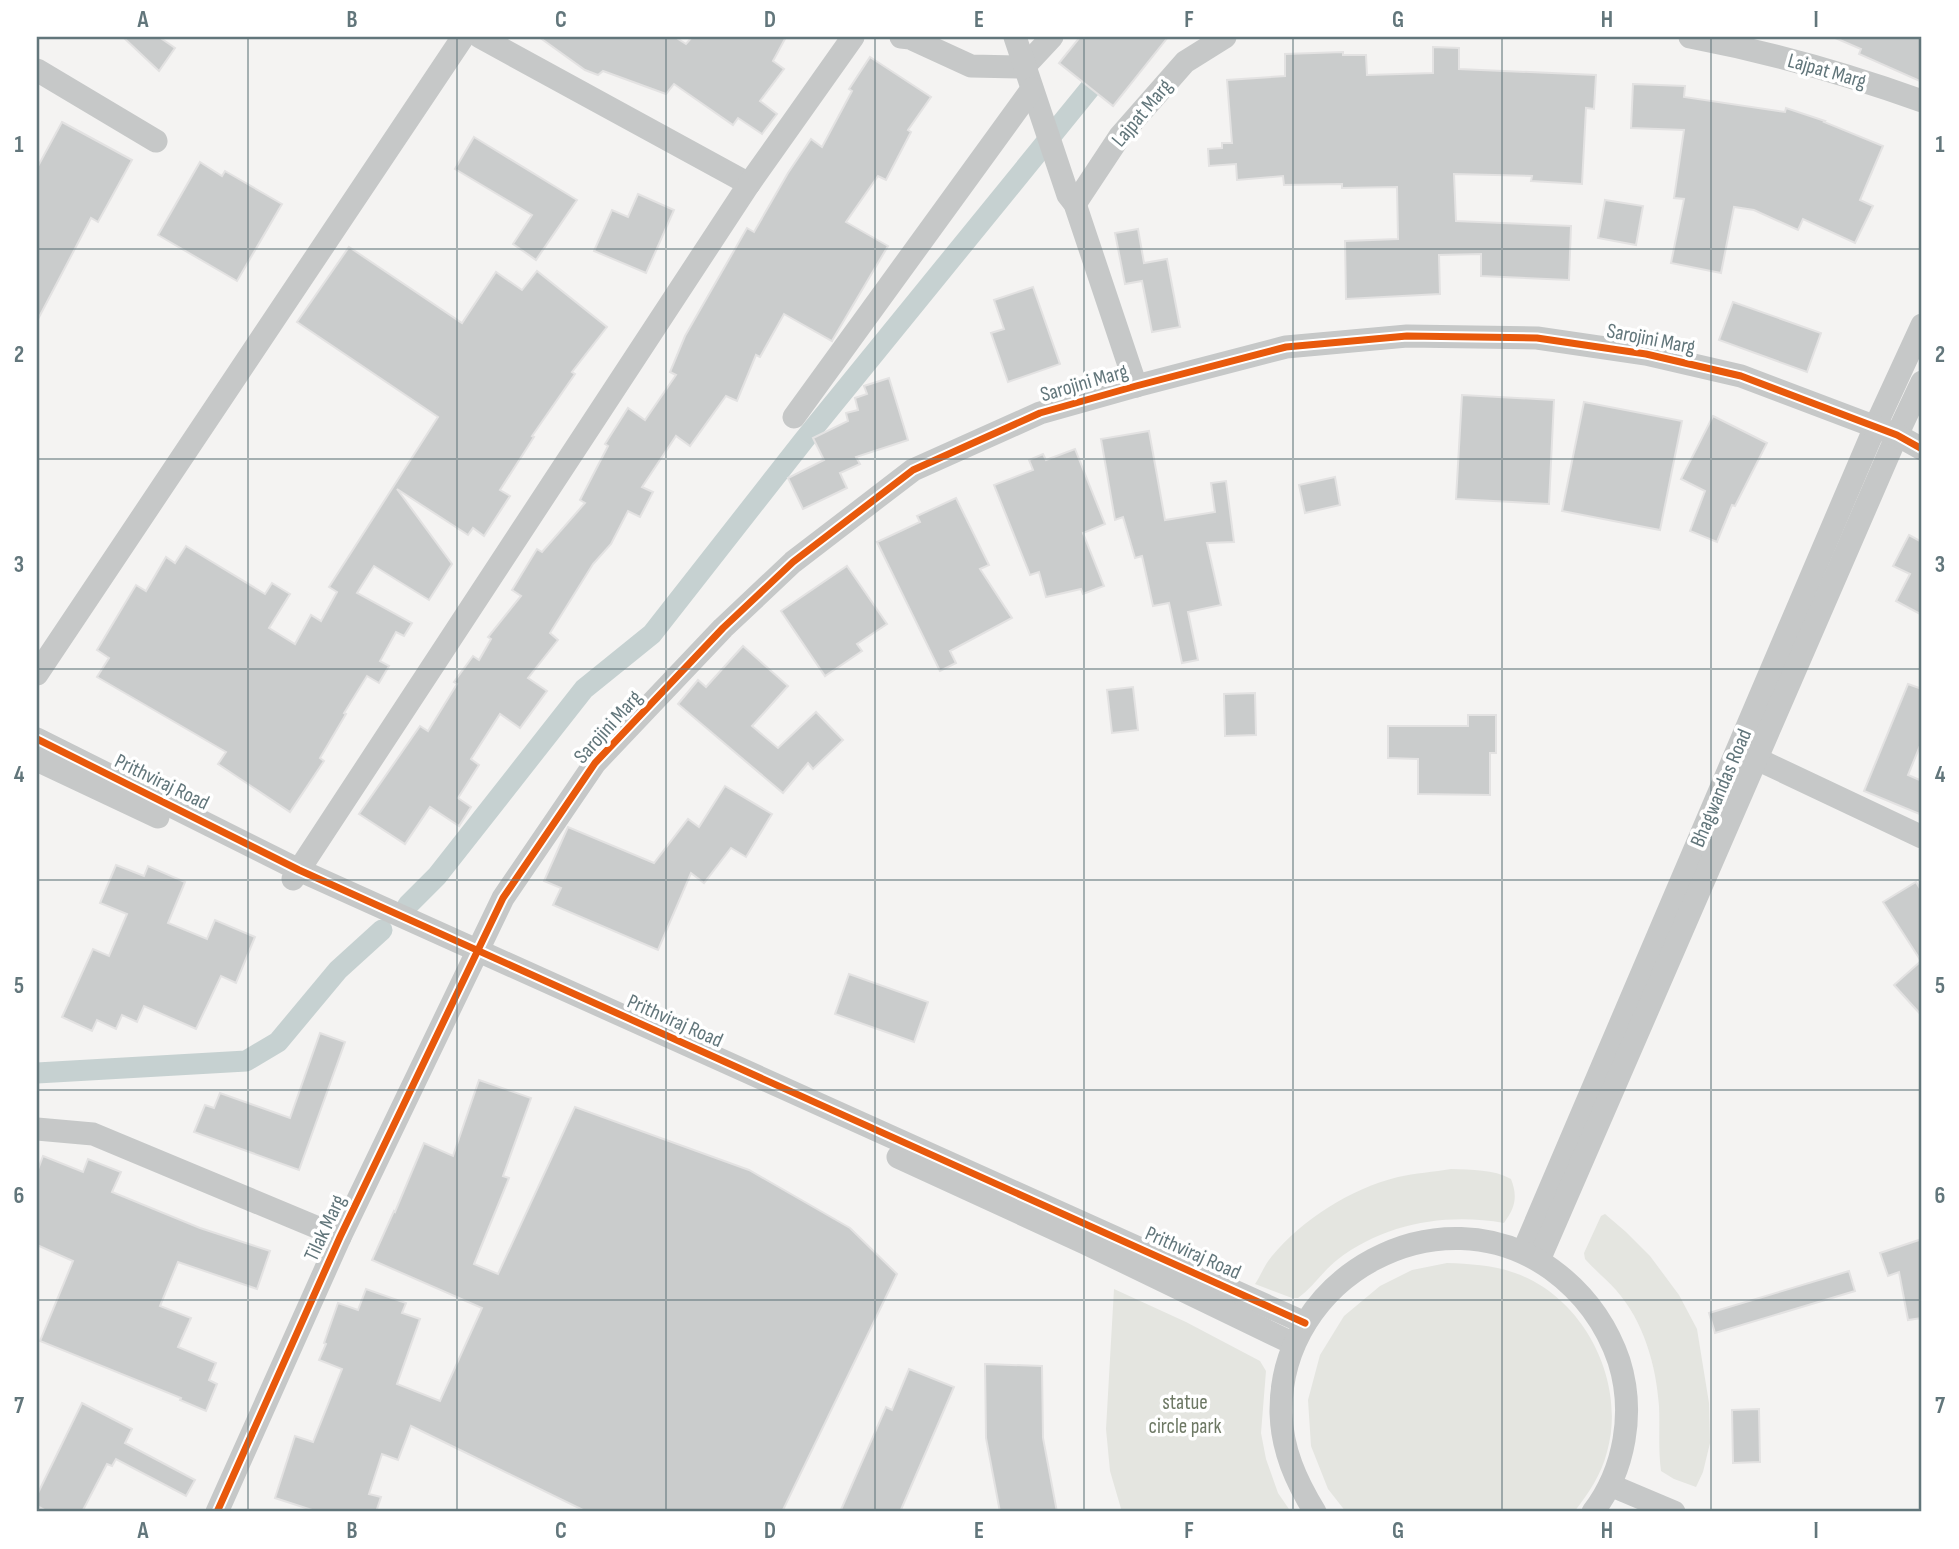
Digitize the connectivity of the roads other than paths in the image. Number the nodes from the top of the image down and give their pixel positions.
1 (463, 37) edge
2 (480, 37) edge
3 (853, 37) edge
4 (901, 37) edge
5 (1015, 37) edge
6 (1052, 37) edge
7 (1690, 37) edge
8 (1219, 39) edge
9 (1024, 67) junction
10 (37, 70) edge
11 (1032, 89) junction
12 (1922, 102) edge
13 (156, 141) dead end
14 (749, 184) junction
15 (1071, 199) junction
16 (1922, 325) edge
17 (1922, 382) edge
18 (1136, 386) junction
19 (794, 417) dead end
20 (1875, 427) junction
21 (1897, 435) junction
22 (1922, 449) edge
23 (37, 674) edge
24 (37, 739) edge
25 (1757, 759) junction
26 (37, 760) edge
27 (1922, 837) edge
28 (296, 875) junction
29 (475, 957) junction
30 (37, 1129) edge
31 (340, 1237) junction
32 (1531, 1256) junction
33 (1305, 1323) junction
34 (1294, 1344) junction
35 (1610, 1485) junction
36 (217, 1512) edge
37 (1315, 1512) edge
38 (1593, 1512) edge
39 (1674, 1512) edge

1 - 23 street
2 - 14 street
3 - 14 street
4 - 9 street
5 - 9 street
6 - 9 street
7 - 12 street, Lajpat Marg
8 - 15 street, Lajpat Marg
9 - 11 street
10 - 13 street
11 - 15 street
11 - 19 street
14 - 28 street
15 - 18 street
16 - 20 street, Bhagwandas Road
17 - 21 street, Bhagwandas Road
18 - 20 street, Sarojini Marg
18 - 29 street, Sarojini Marg
20 - 21 street, Sarojini Marg
20 - 32 street, Bhagwandas Road
21 - 22 street, Sarojini Marg
21 - 25 street, Bhagwandas Road
24 - 28 street, Prithviraj Road
25 - 27 street
25 - 32 street, Bhagwandas Road
26 - 28 street, Prithviraj Road
28 - 29 street, Prithviraj Road
29 - 31 street, Tilak Marg
29 - 33 street, Prithviraj Road
29 - 34 street, Prithviraj Road
30 - 31 street
31 - 36 street, Tilak Marg
32 - 33 street
32 - 35 street
33 - 34 street
34 - 37 street
35 - 38 street
35 - 39 street

